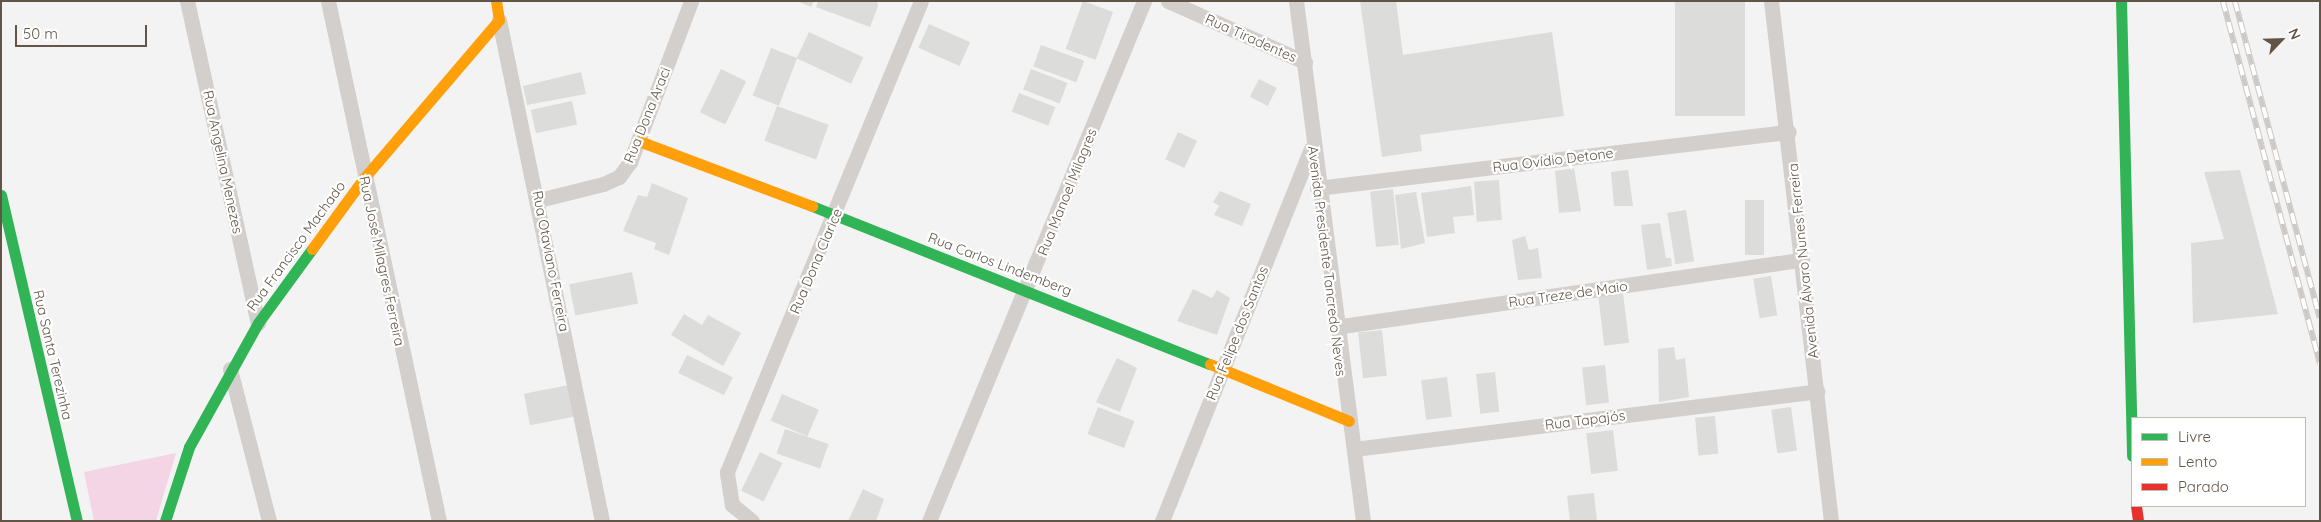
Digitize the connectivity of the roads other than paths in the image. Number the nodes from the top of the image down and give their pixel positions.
1 (187, 1) edge
2 (328, 1) edge
3 (496, 1) edge
4 (691, 1) edge
5 (921, 1) edge
6 (1144, 1) edge
7 (1168, 1) edge
8 (1296, 1) edge
9 (1771, 1) edge
10 (2121, 1) edge
11 (499, 20) junction
12 (1306, 62) junction
13 (1789, 132) junction
14 (638, 141) junction
15 (1312, 146) junction
16 (364, 178) junction
17 (1317, 188) junction
18 (1, 195) edge
19 (539, 200) junction
20 (835, 217) junction
21 (1802, 260) junction
22 (1028, 288) junction
23 (258, 323) junction
24 (1335, 327) junction
25 (230, 369) junction
26 (1223, 370) junction
27 (1817, 391) junction
28 (2131, 417) edge
29 (1349, 421) junction
30 (1354, 449) junction
31 (2136, 507) edge
32 (748, 519) edge
33 (77, 521) edge
34 (165, 521) edge
35 (270, 521) edge
36 (439, 521) edge
37 (602, 521) edge
38 (929, 521) edge
39 (1162, 521) edge
40 (1363, 521) edge
41 (1831, 521) edge
42 (2138, 521) edge

1 - 23 street, Rua Angelina Menezes
2 - 16 street, Rua José Milagres Ferreira
3 - 11 street, Rua Otaviano Ferreira
4 - 14 street, Rua Dona Araci
5 - 20 street, Rua Dona Clarice
6 - 22 street, Rua Manoel Milagres
7 - 12 street, Rua Tiradentes
8 - 12 street, Avenida Presidente Tancredo Neves
9 - 13 street, Avenida Álvaro Nunes Ferreira
10 - 28 street
11 - 16 street, Rua Francisco Machado
11 - 19 street, Rua Otaviano Ferreira
12 - 15 street, Avenida Presidente Tancredo Neves
13 - 17 street, Rua Ovídio Detone
13 - 21 street, Avenida Álvaro Nunes Ferreira
14 - 19 street, Rua Dona Araci
14 - 20 street, Rua Carlos Lindemberg
15 - 17 street, Avenida Presidente Tancredo Neves
15 - 26 street, Rua Felipe dos Santos
16 - 23 street, Rua Francisco Machado
16 - 36 street, Rua José Milagres Ferreira
17 - 24 street, Avenida Presidente Tancredo Neves
18 - 33 street, Rua Santa Terezinha
19 - 37 street, Rua Otaviano Ferreira
20 - 22 street, Rua Carlos Lindemberg
20 - 32 street, Rua Dona Clarice
21 - 24 street, Rua Treze de Maio
21 - 27 street, Avenida Álvaro Nunes Ferreira
22 - 26 street, Rua Carlos Lindemberg
22 - 38 street, Rua Manoel Milagres
23 - 25 street, Rua Francisco Machado
24 - 29 street, Avenida Presidente Tancredo Neves
25 - 34 street, Rua Francisco Machado
25 - 35 street
26 - 29 street, Rua Carlos Lindemberg
26 - 39 street, Rua Felipe dos Santos
27 - 30 street, Rua Tapajós
27 - 41 street, Avenida Álvaro Nunes Ferreira
29 - 30 street, Avenida Presidente Tancredo Neves
30 - 40 street, Avenida Presidente Tancredo Neves
31 - 42 street

